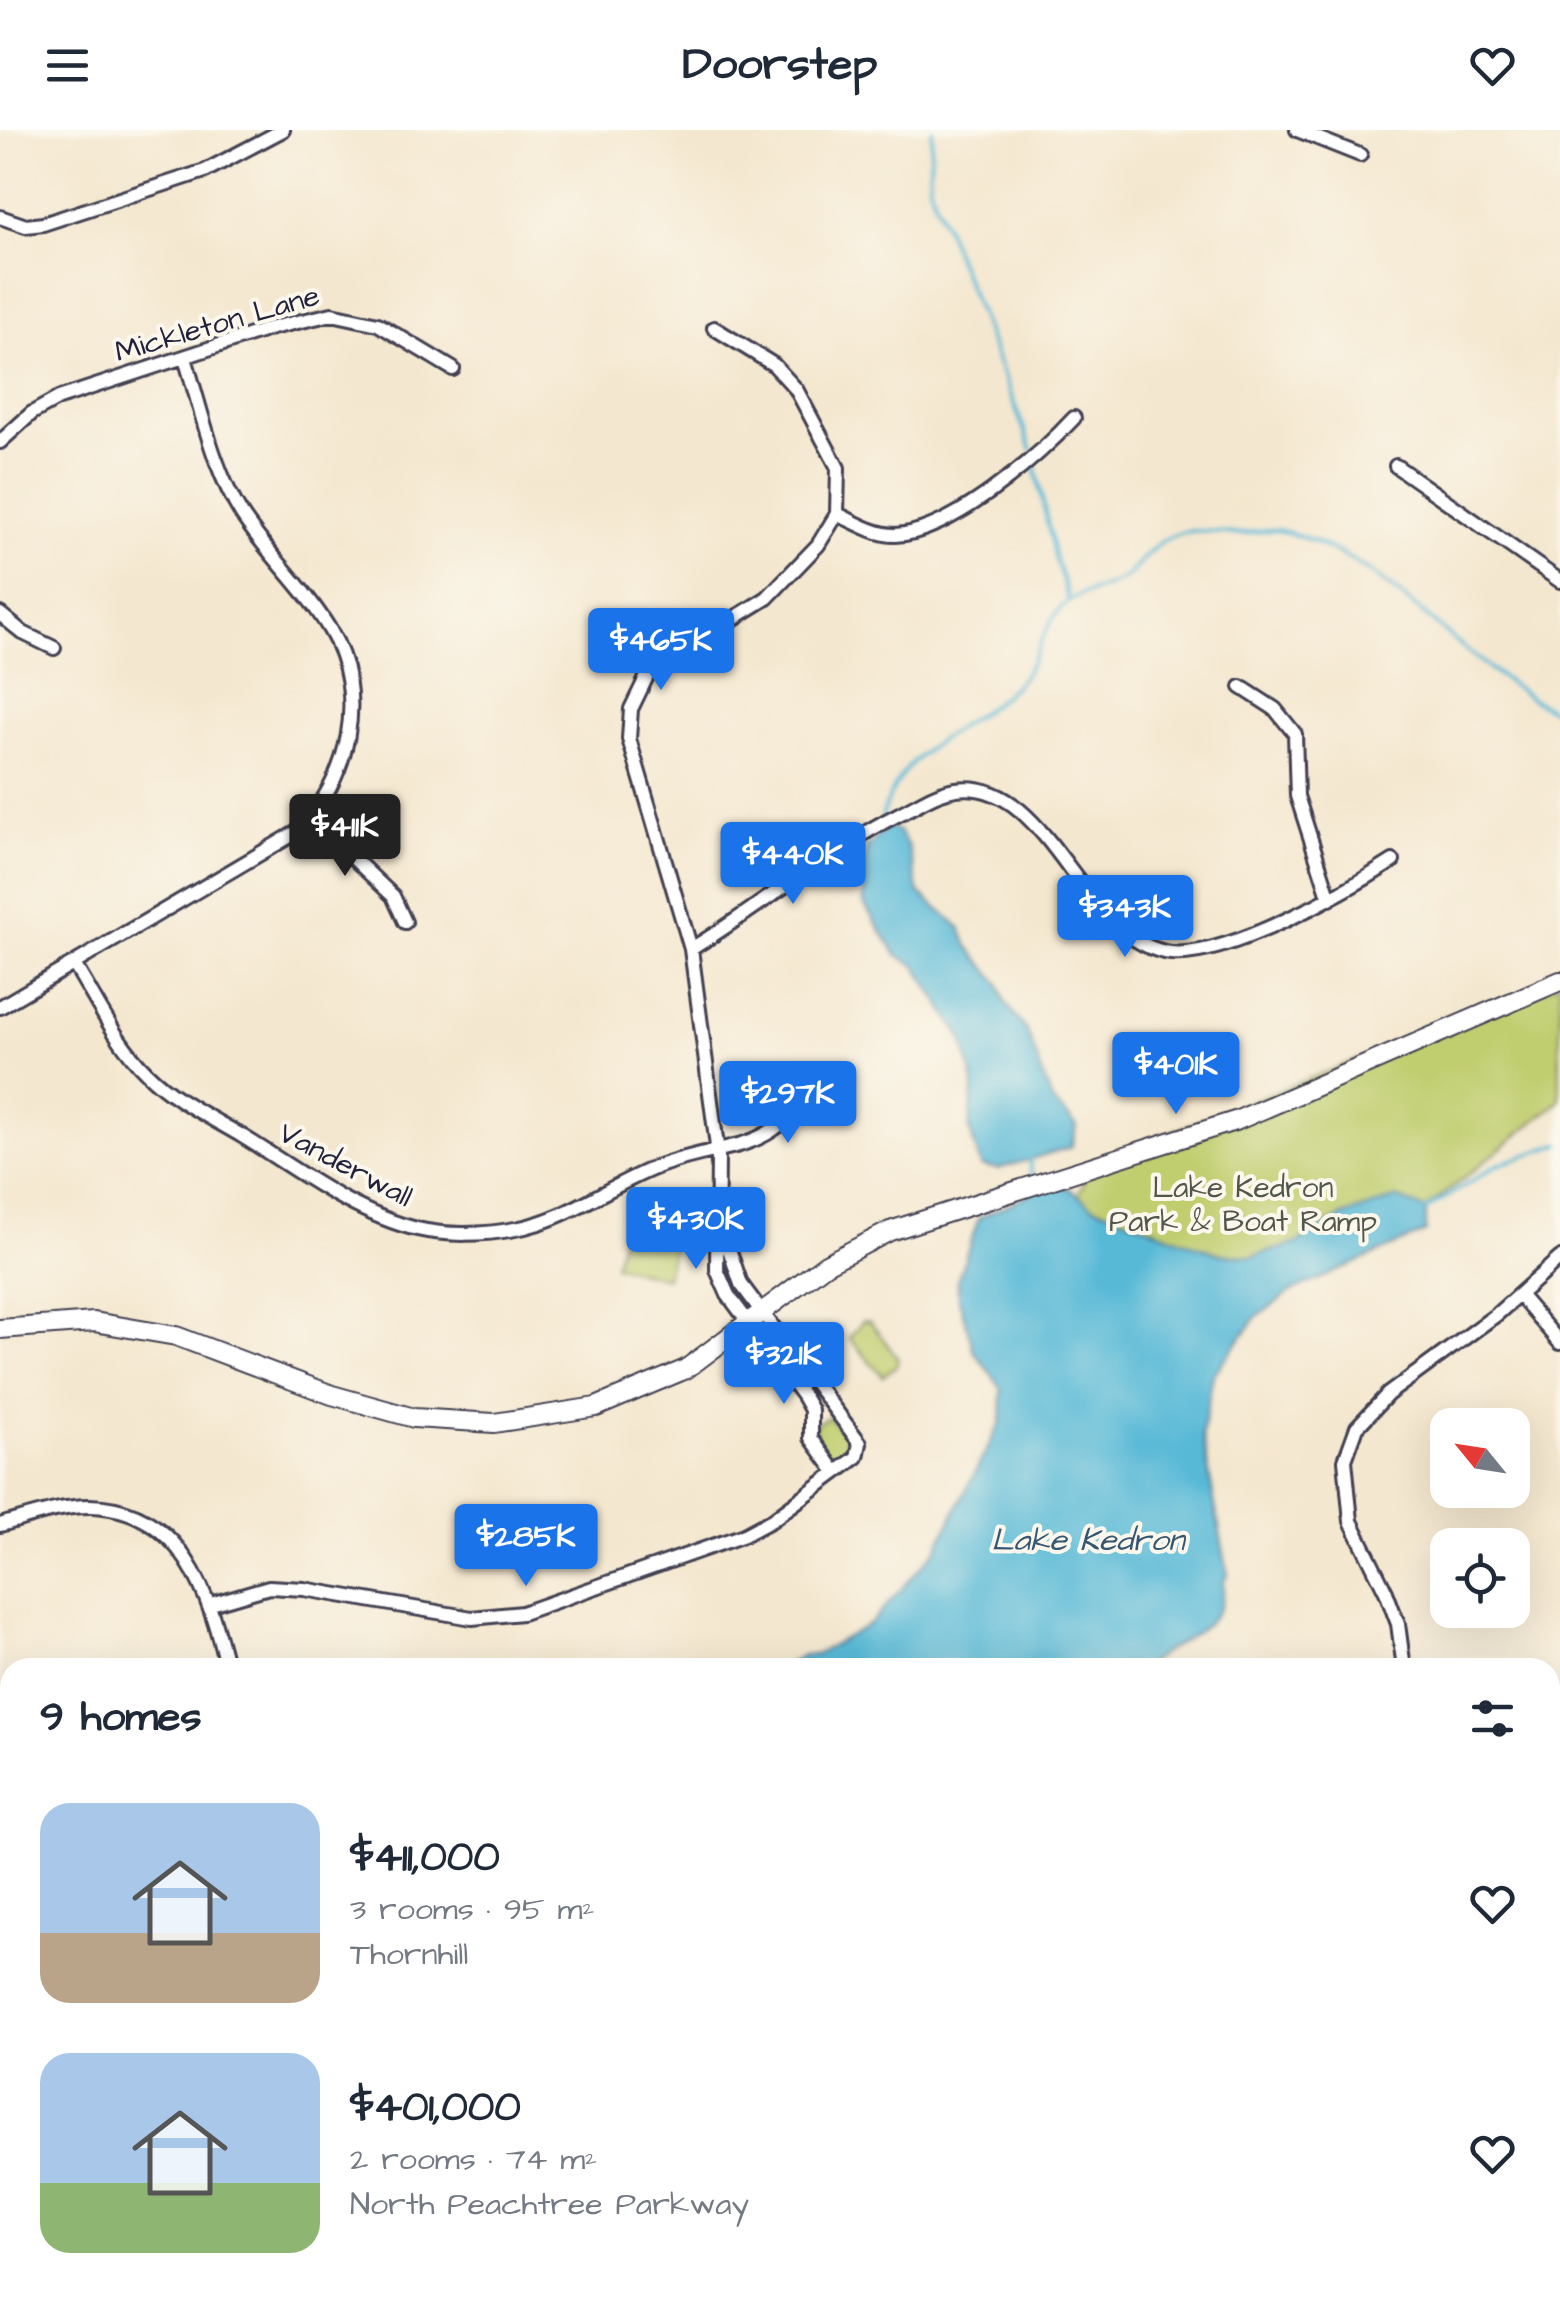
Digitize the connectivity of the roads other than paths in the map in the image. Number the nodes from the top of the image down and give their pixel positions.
1 (283, 130) edge
2 (1297, 130) edge
3 (1360, 155) dead end
4 (0, 218) edge
5 (714, 328) dead end
6 (184, 358) junction
7 (453, 368) dead end
8 (1074, 418) dead end
9 (0, 442) edge
10 (1396, 466) dead end
11 (837, 514) junction
12 (1560, 581) edge
13 (0, 614) edge
14 (54, 648) dead end
15 (1241, 688) dead end
16 (311, 818) junction
17 (1393, 861) dead end
18 (1330, 899) junction
19 (405, 922) dead end
20 (691, 950) junction
21 (75, 966) junction
22 (1560, 980) edge
23 (0, 1007) edge
24 (817, 1083) dead end
25 (718, 1154) junction
26 (718, 1218) junction
27 (1560, 1258) edge
28 (1520, 1296) junction
29 (763, 1311) junction
30 (748, 1323) junction
31 (0, 1329) edge
32 (1560, 1343) edge
33 (824, 1395) junction
34 (808, 1406) junction
35 (836, 1472) junction
36 (0, 1525) edge
37 (211, 1604) junction
38 (225, 1658) edge
39 (1403, 1658) edge

1 - 4 street
2 - 3 street
5 - 11 street
6 - 7 street, Mickleton Lane
6 - 9 street, Mickleton Lane
6 - 16 street
8 - 11 street
10 - 12 street
11 - 20 street
13 - 14 street
15 - 18 street
16 - 19 street
16 - 21 street
17 - 18 street
18 - 20 street
20 - 25 street
21 - 23 street
21 - 25 street, Vanderwall
22 - 29 street
24 - 25 street, Vanderwall
25 - 26 street
26 - 29 street
26 - 30 street
27 - 28 street
28 - 32 street
28 - 39 street
29 - 30 street
29 - 33 street
30 - 31 street
30 - 34 street
33 - 34 street
33 - 35 street
34 - 35 street
35 - 37 street
36 - 37 street
37 - 38 street

